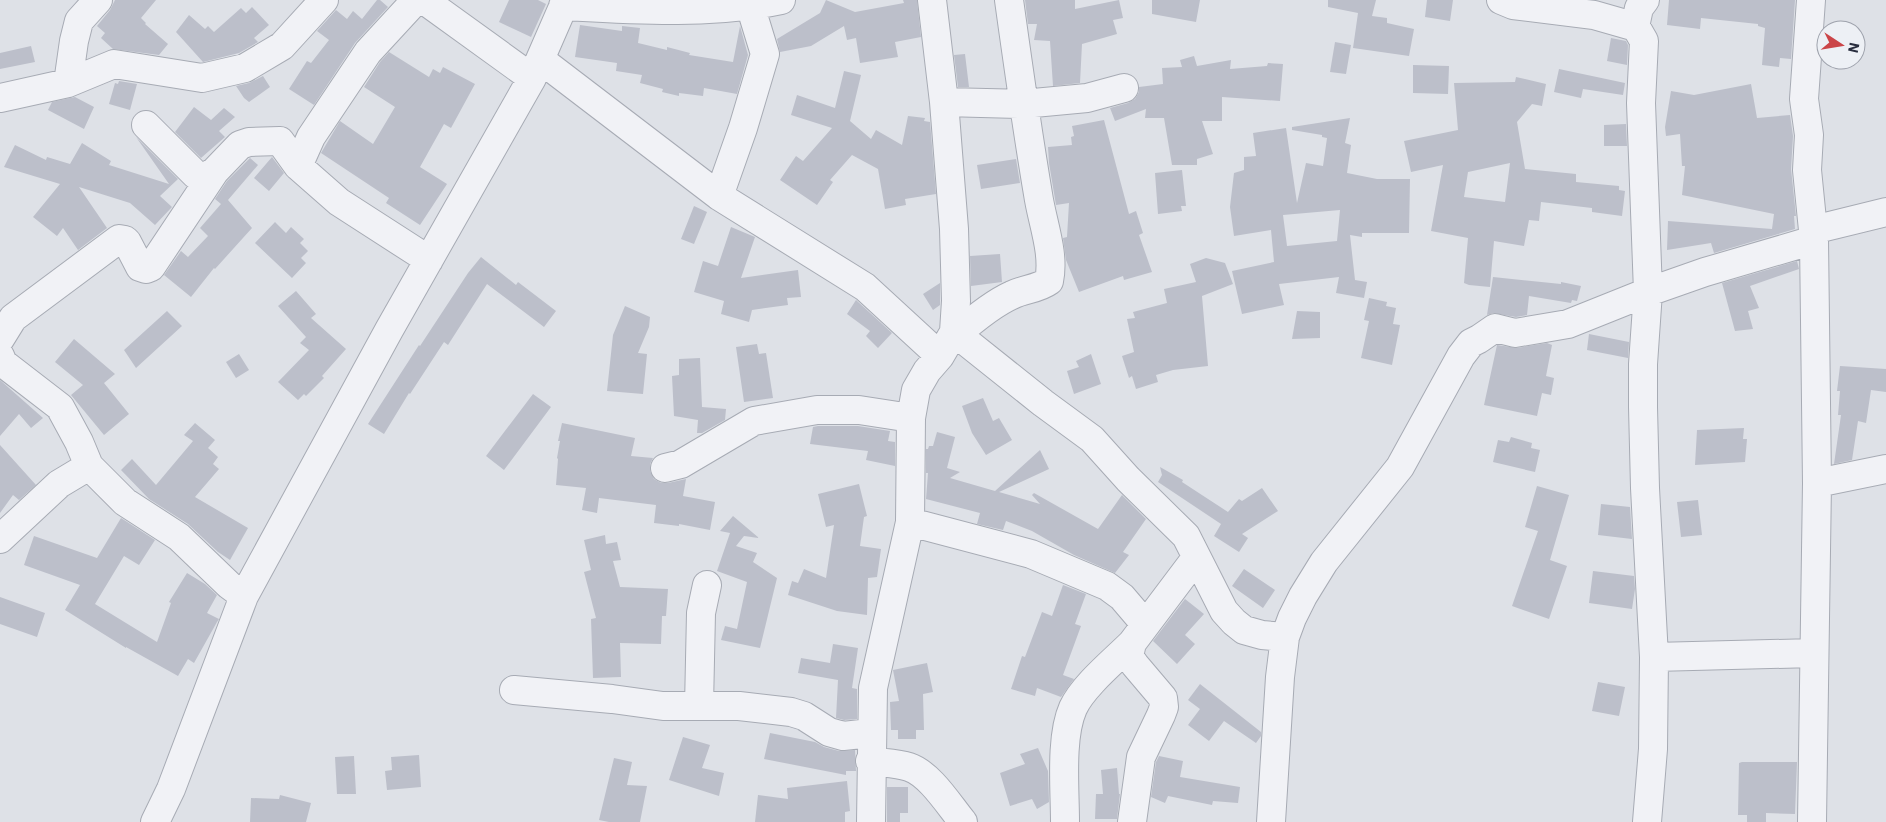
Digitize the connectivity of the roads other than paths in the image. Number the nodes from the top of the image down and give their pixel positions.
1 (98, 0) edge
2 (324, 0) edge
3 (416, 0) edge
4 (424, 0) edge
5 (781, 0) edge
6 (932, 0) edge
7 (1009, 0) edge
8 (1500, 0) edge
9 (1645, 0) edge
10 (1811, 0) edge
11 (565, 3) edge
12 (750, 5) junction
13 (1636, 27) junction
14 (536, 69) junction
15 (68, 83) junction
16 (1124, 88) dead end
17 (0, 98) edge
18 (944, 102) junction
19 (1023, 104) junction
20 (146, 125) dead end
21 (298, 166) junction
22 (215, 171) junction
23 (719, 196) junction
24 (1886, 212) edge
25 (1814, 235) junction
26 (429, 260) junction
27 (1648, 292) junction
28 (956, 333) junction
29 (1, 356) edge
30 (940, 356) junction
31 (911, 418) junction
32 (89, 466) junction
33 (665, 468) dead end
34 (1886, 469) edge
35 (1818, 483) junction
36 (910, 522) junction
37 (0, 539) edge
38 (1196, 558) junction
39 (707, 585) dead end
40 (244, 596) junction
41 (1139, 633) junction
42 (1285, 637) junction
43 (1814, 653) junction
44 (1654, 657) junction
45 (514, 690) dead end
46 (699, 706) junction
47 (871, 733) junction
48 (870, 761) junction
49 (155, 822) edge
50 (871, 822) edge
51 (964, 822) edge
52 (1065, 822) edge
53 (1132, 822) edge
54 (1271, 822) edge
55 (1647, 822) edge
56 (1812, 822) edge

1 - 15 street
2 - 15 street
3 - 21 street
4 - 14 street
5 - 12 street
6 - 18 street
7 - 19 street
8 - 13 street
9 - 13 street
10 - 25 street
11 - 12 street
11 - 14 street
12 - 23 street
13 - 27 street
14 - 23 street
14 - 26 street
15 - 17 street
16 - 19 street
18 - 19 street
18 - 28 street
19 - 28 street
20 - 22 street
21 - 22 street
21 - 26 street
22 - 29 street
23 - 30 street
24 - 25 street
25 - 27 street
25 - 35 street
26 - 40 street
27 - 42 street
27 - 44 street
28 - 30 street
28 - 38 street
29 - 32 street
30 - 31 street
31 - 33 street
31 - 36 street
32 - 37 street
32 - 40 street
34 - 35 street
35 - 43 street
36 - 41 street
36 - 47 street
38 - 41 street
38 - 42 street
39 - 46 street
40 - 49 street
41 - 52 street
41 - 53 street
42 - 54 street
43 - 44 street
43 - 56 street
44 - 55 street
45 - 46 street
46 - 47 street
47 - 48 street
48 - 50 street
48 - 51 street

